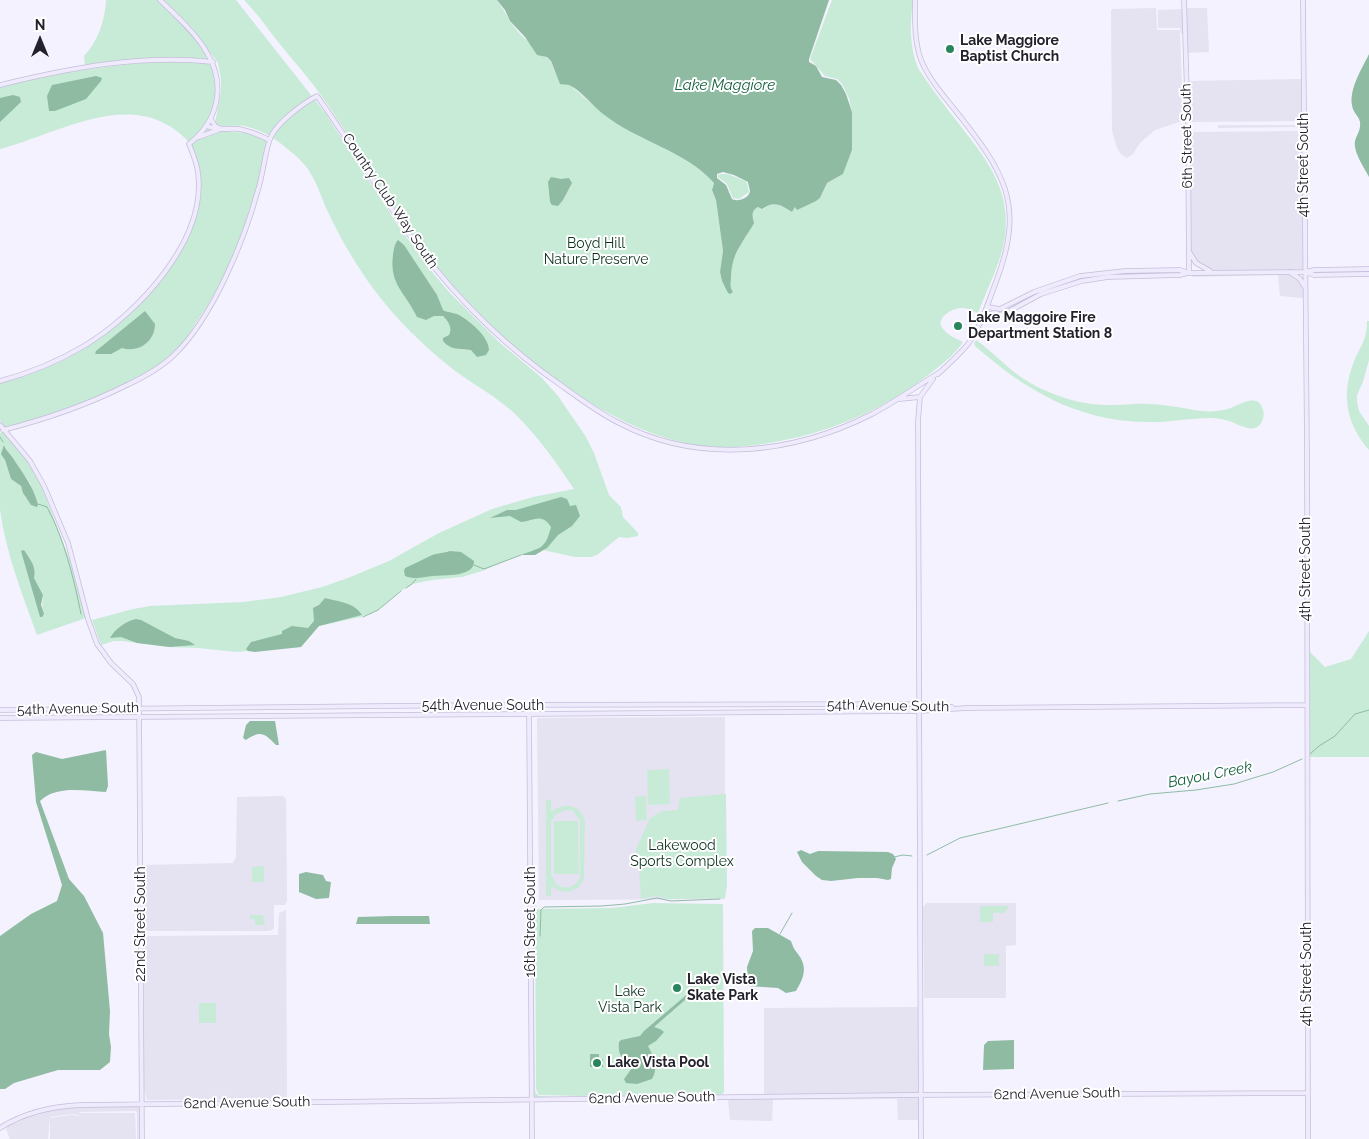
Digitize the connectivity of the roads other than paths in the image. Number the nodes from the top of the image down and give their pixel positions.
1 (160, 0) edge
2 (915, 0) edge
3 (1184, 0) edge
4 (1303, 0) edge
5 (213, 62) junction
6 (0, 86) edge
7 (211, 119) junction
8 (207, 126) junction
9 (221, 129) junction
10 (197, 138) junction
11 (269, 140) junction
12 (1189, 249) junction
13 (1369, 269) edge
14 (1289, 272) junction
15 (1305, 272) junction
16 (1189, 273) junction
17 (1213, 273) junction
18 (1369, 274) edge
19 (1305, 288) junction
20 (987, 307) junction
21 (985, 312) junction
22 (940, 372) junction
23 (0, 382) edge
24 (920, 397) junction
25 (898, 399) junction
26 (0, 425) edge
27 (3, 430) junction
28 (919, 704) junction
29 (529, 705) junction
30 (1306, 705) junction
31 (140, 708) junction
32 (967, 708) junction
33 (0, 710) edge
34 (919, 711) junction
35 (529, 713) junction
36 (140, 717) junction
37 (0, 718) edge
38 (1308, 1093) junction
39 (922, 1095) junction
40 (531, 1100) junction
41 (142, 1104) junction
42 (0, 1128) edge
43 (142, 1139) edge
44 (532, 1139) edge
45 (921, 1139) edge
46 (1308, 1139) edge

1 - 5 street
2 - 20 street
3 - 12 street, 6th Street South
4 - 15 street, 4th Street South
5 - 6 street
5 - 7 street
7 - 8 street
7 - 9 street
8 - 9 street
8 - 10 street
9 - 10 street
9 - 11 street
10 - 23 street
11 - 25 street, Country Club Way South
11 - 27 street
12 - 16 street, 6th Street South
12 - 17 street
13 - 15 street
14 - 15 street
14 - 17 street
14 - 19 street
15 - 18 street
15 - 19 street, 4th Street South
16 - 17 street
16 - 20 street
16 - 21 street
19 - 30 street, 4th Street South
20 - 21 street
21 - 22 street
22 - 24 street
22 - 25 street
24 - 25 street, Country Club Way South
24 - 28 street
26 - 27 street, 22nd Street South
27 - 31 street, 22nd Street South
28 - 29 street, 54th Avenue South
28 - 32 street, 54th Avenue South
28 - 34 street
29 - 31 street, 54th Avenue South
29 - 35 street, 16th Street South
30 - 32 street, 54th Avenue South
30 - 38 street, 4th Street South
31 - 33 street, 54th Avenue South
31 - 36 street, 22nd Street South
32 - 34 street, 54th Avenue South
34 - 35 street, 54th Avenue South
34 - 39 street
35 - 36 street, 54th Avenue South
35 - 40 street, 16th Street South
36 - 37 street, 54th Avenue South
36 - 41 street, 22nd Street South
38 - 39 street, 62nd Avenue South
38 - 46 street, 4th Street South
39 - 40 street, 62nd Avenue South
39 - 45 street
40 - 41 street, 62nd Avenue South
40 - 44 street, 16th Street South
41 - 42 street, 62nd Avenue South
41 - 43 street, 22nd Street South

